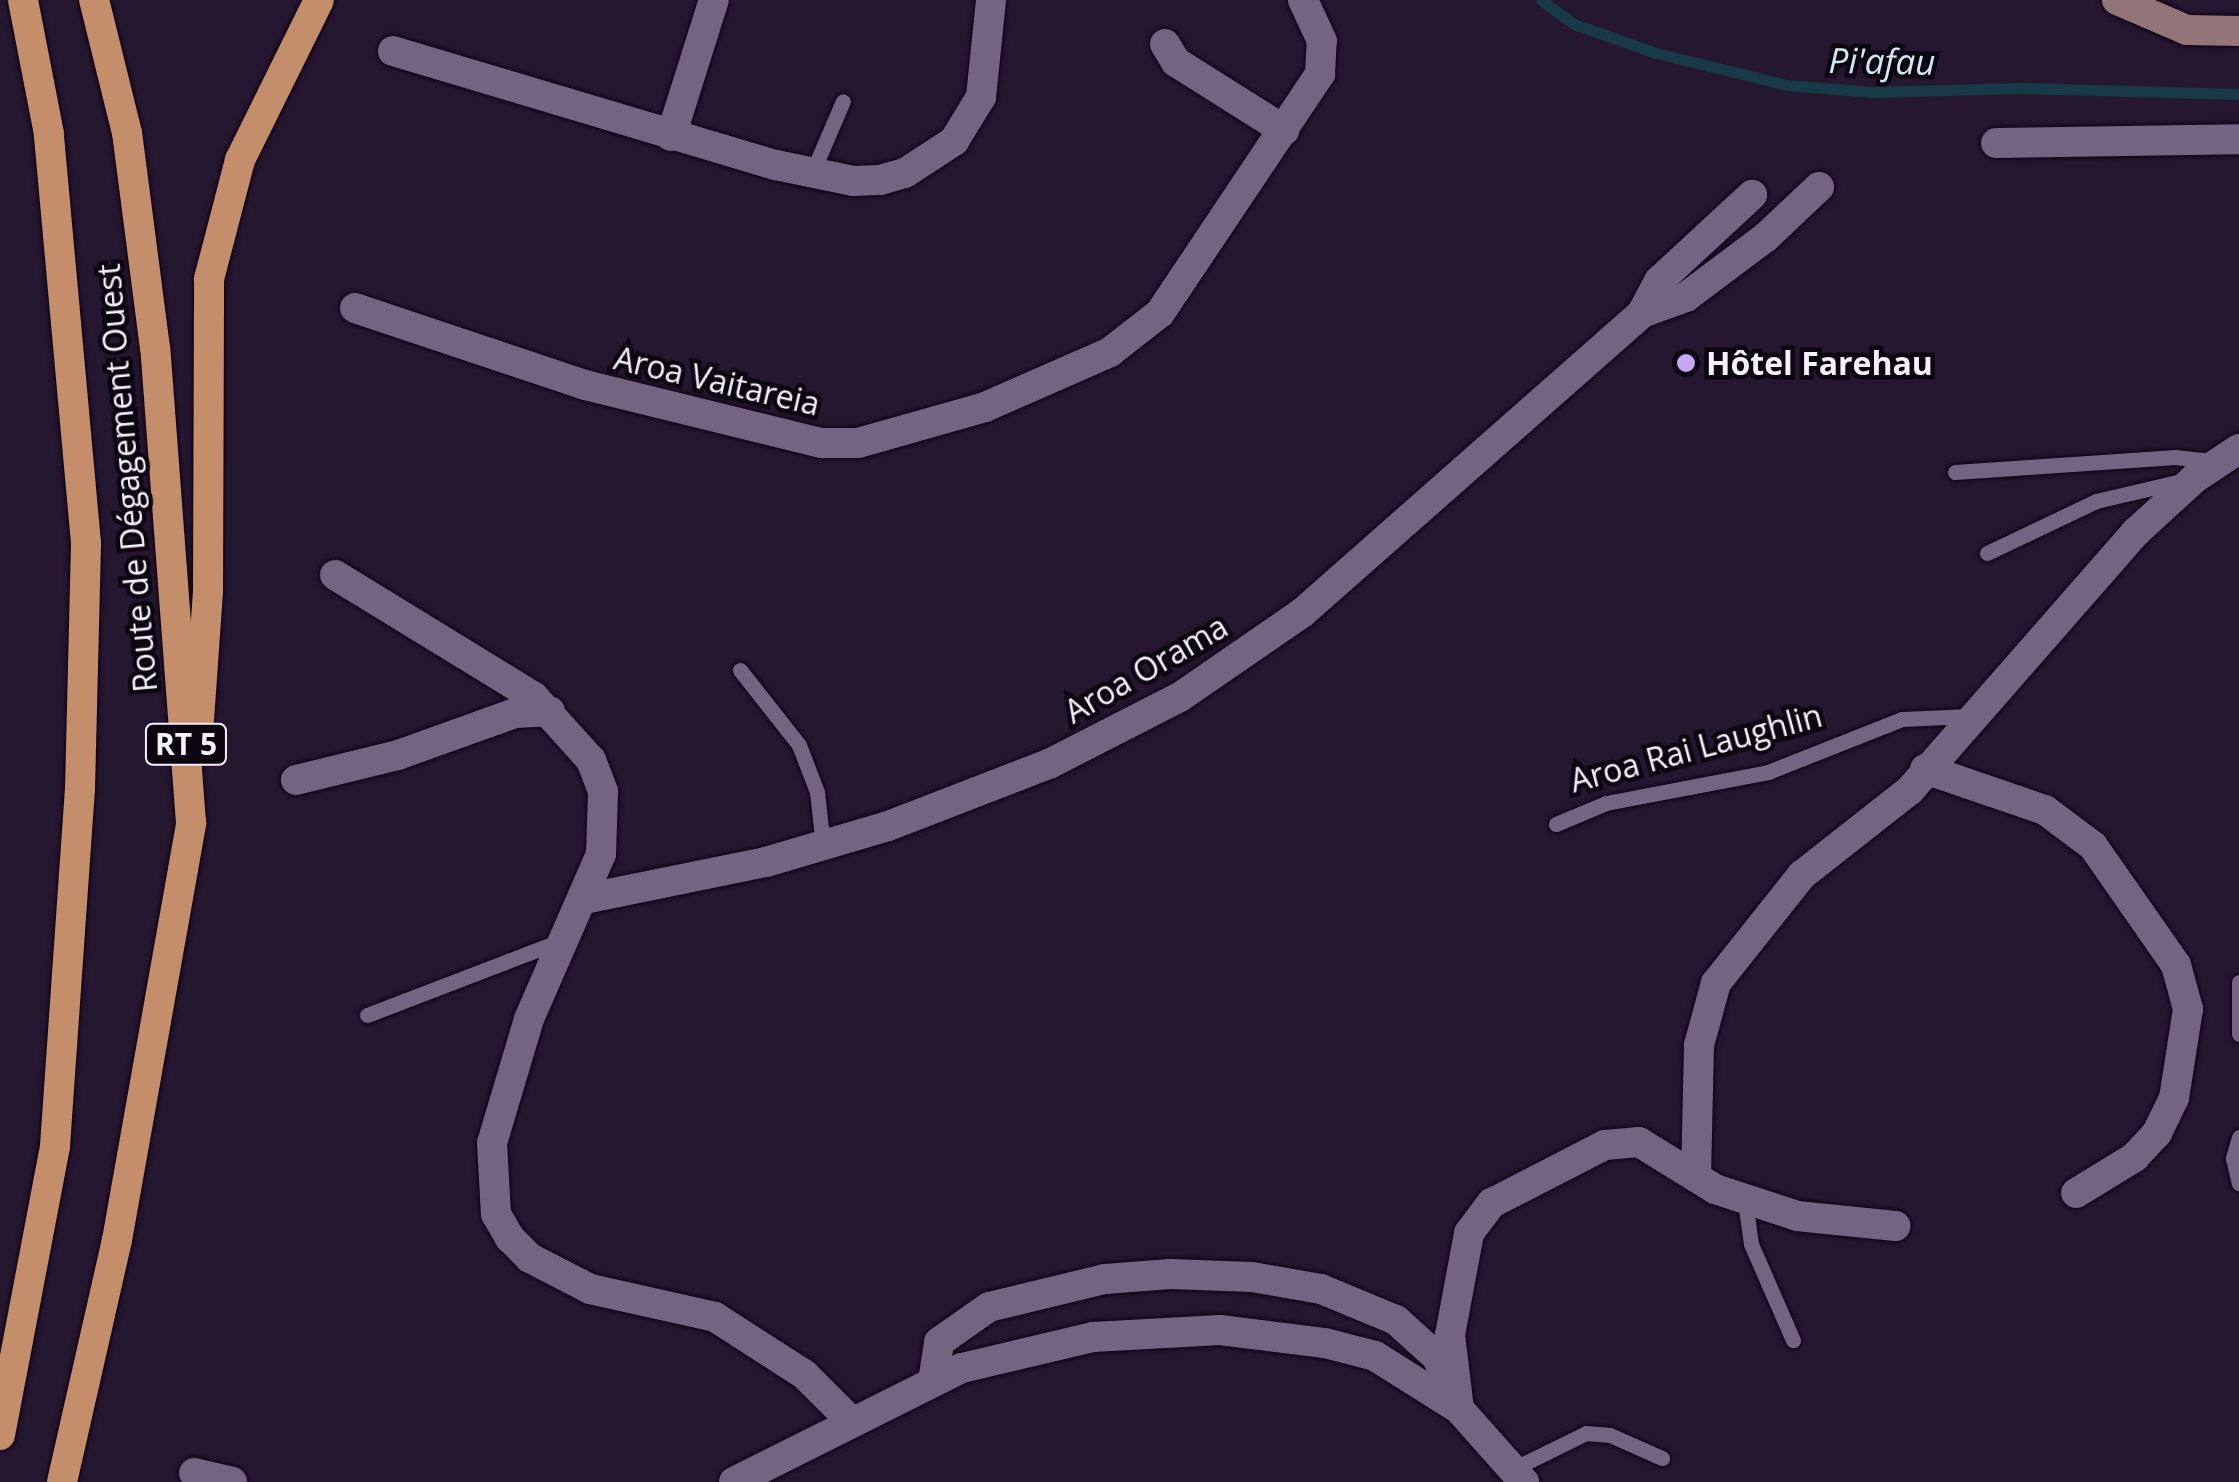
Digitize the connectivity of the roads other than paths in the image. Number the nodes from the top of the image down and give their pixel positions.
1 (23, 0) edge
2 (94, 0) edge
3 (318, 0) edge
4 (714, 0) edge
5 (990, 0) edge
6 (1303, 0) edge
7 (2117, 0) edge
8 (2239, 31) edge
9 (1165, 44) dead end
10 (393, 51) dead end
11 (843, 101) dead end
12 (1284, 130) junction
13 (671, 136) junction
14 (2239, 139) edge
15 (1996, 143) dead end
16 (812, 174) junction
17 (1819, 187) dead end
18 (1752, 195) dead end
19 (355, 308) dead end
20 (1642, 313) junction
21 (2216, 463) edge
22 (1955, 472) dead end
23 (1988, 554) dead end
24 (335, 575) dead end
25 (740, 670) dead end
26 (550, 712) junction
27 (1970, 716) junction
28 (296, 780) dead end
29 (1918, 780) junction
30 (191, 823) junction
31 (1556, 824) dead end
32 (822, 846) junction
33 (584, 899) junction
34 (566, 940) junction
35 (2239, 982) edge
36 (367, 1016) dead end
37 (2239, 1034) edge
38 (2239, 1137) edge
39 (1696, 1177) junction
40 (2239, 1183) edge
41 (2076, 1193) dead end
42 (1744, 1201) junction
43 (1895, 1226) dead end
44 (1793, 1340) dead end
45 (933, 1381) junction
46 (1459, 1408) junction
47 (850, 1420) junction
48 (0, 1435) edge
49 (1662, 1458) dead end
50 (194, 1472) dead end
51 (1519, 1475) edge
52 (62, 1482) edge
53 (232, 1482) edge
54 (734, 1482) edge

1 - 48 highway, Route de Dégagement Ouest
2 - 30 highway, Route de Dégagement Ouest / RT 5
3 - 30 highway
4 - 13 street
5 - 16 street
6 - 12 street, Aroa Vaitareia
7 - 8 main road
9 - 12 street
10 - 13 street
11 - 16 lane
12 - 19 street, Aroa Vaitareia
13 - 16 street
14 - 15 street
17 - 20 street
18 - 20 street
20 - 32 street, Aroa Orama
21 - 22 lane
21 - 23 lane
21 - 27 street
24 - 26 street
25 - 32 lane
26 - 28 street
26 - 33 street
27 - 29 street
27 - 31 lane, Aroa Rai Laughlin
29 - 39 street
29 - 41 street
30 - 52 highway, Route de Dégagement Ouest / RT 5
32 - 33 street, Aroa Orama
33 - 34 street
34 - 36 lane
34 - 47 street
35 - 37 lane
38 - 40 lane
39 - 42 street
39 - 46 street
42 - 43 street
42 - 44 lane
45 - 46 street
45 - 46 street
45 - 47 street
46 - 51 street
47 - 54 street
49 - 51 lane
50 - 53 street

